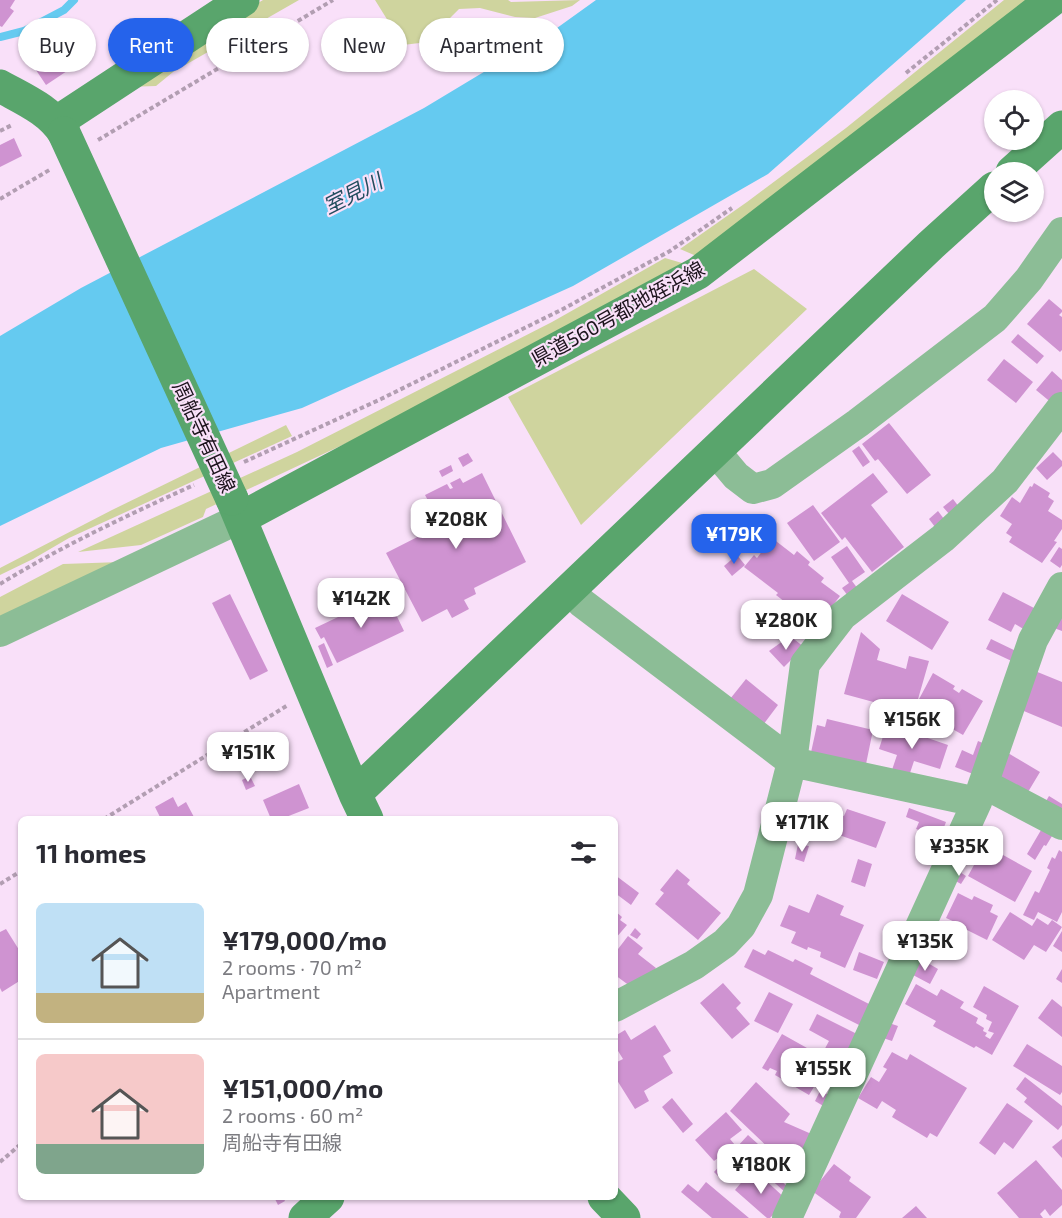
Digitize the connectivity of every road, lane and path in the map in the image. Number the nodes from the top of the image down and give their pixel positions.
1 (243, 0) edge
2 (333, 0) edge
3 (997, 0) edge
4 (1052, 0) edge
5 (897, 80) dead end
6 (0, 86) edge
7 (1062, 127) edge
8 (68, 141) junction
9 (1023, 162) edge
10 (984, 197) edge
11 (0, 199) edge
12 (737, 204) dead end
13 (1062, 232) edge
14 (1062, 407) edge
15 (715, 452) junction
16 (236, 466) dead end
17 (194, 485) dead end
18 (237, 509) junction
19 (0, 584) edge
20 (1062, 587) edge
21 (570, 590) junction
22 (0, 632) edge
23 (312, 690) junction
24 (792, 762) junction
25 (981, 793) junction
26 (361, 806) edge
27 (109, 816) edge
28 (1062, 825) edge
29 (18, 873) edge
30 (0, 884) edge
31 (618, 1005) edge
32 (18, 1147) edge
33 (0, 1162) edge
34 (325, 1200) edge
35 (607, 1200) edge
36 (305, 1218) edge
37 (624, 1218) edge
38 (787, 1218) edge

1 - 8 street
2 - 8 path
3 - 5 path
4 - 18 street, 県道560号都地姪浜線
6 - 8 street, 周船寺有田線
7 - 9 street
8 - 11 path
8 - 18 street, 周船寺有田線, bridge
10 - 15 street
12 - 16 path
13 - 15 street
14 - 24 street
15 - 21 street
17 - 19 path
18 - 22 street
18 - 23 street, 周船寺有田線
20 - 25 street
21 - 24 street
21 - 26 street
23 - 26 street, 周船寺有田線
23 - 27 path
24 - 25 street
24 - 31 street
25 - 28 street
25 - 38 street
29 - 30 path
32 - 33 path
34 - 36 street
35 - 37 street

